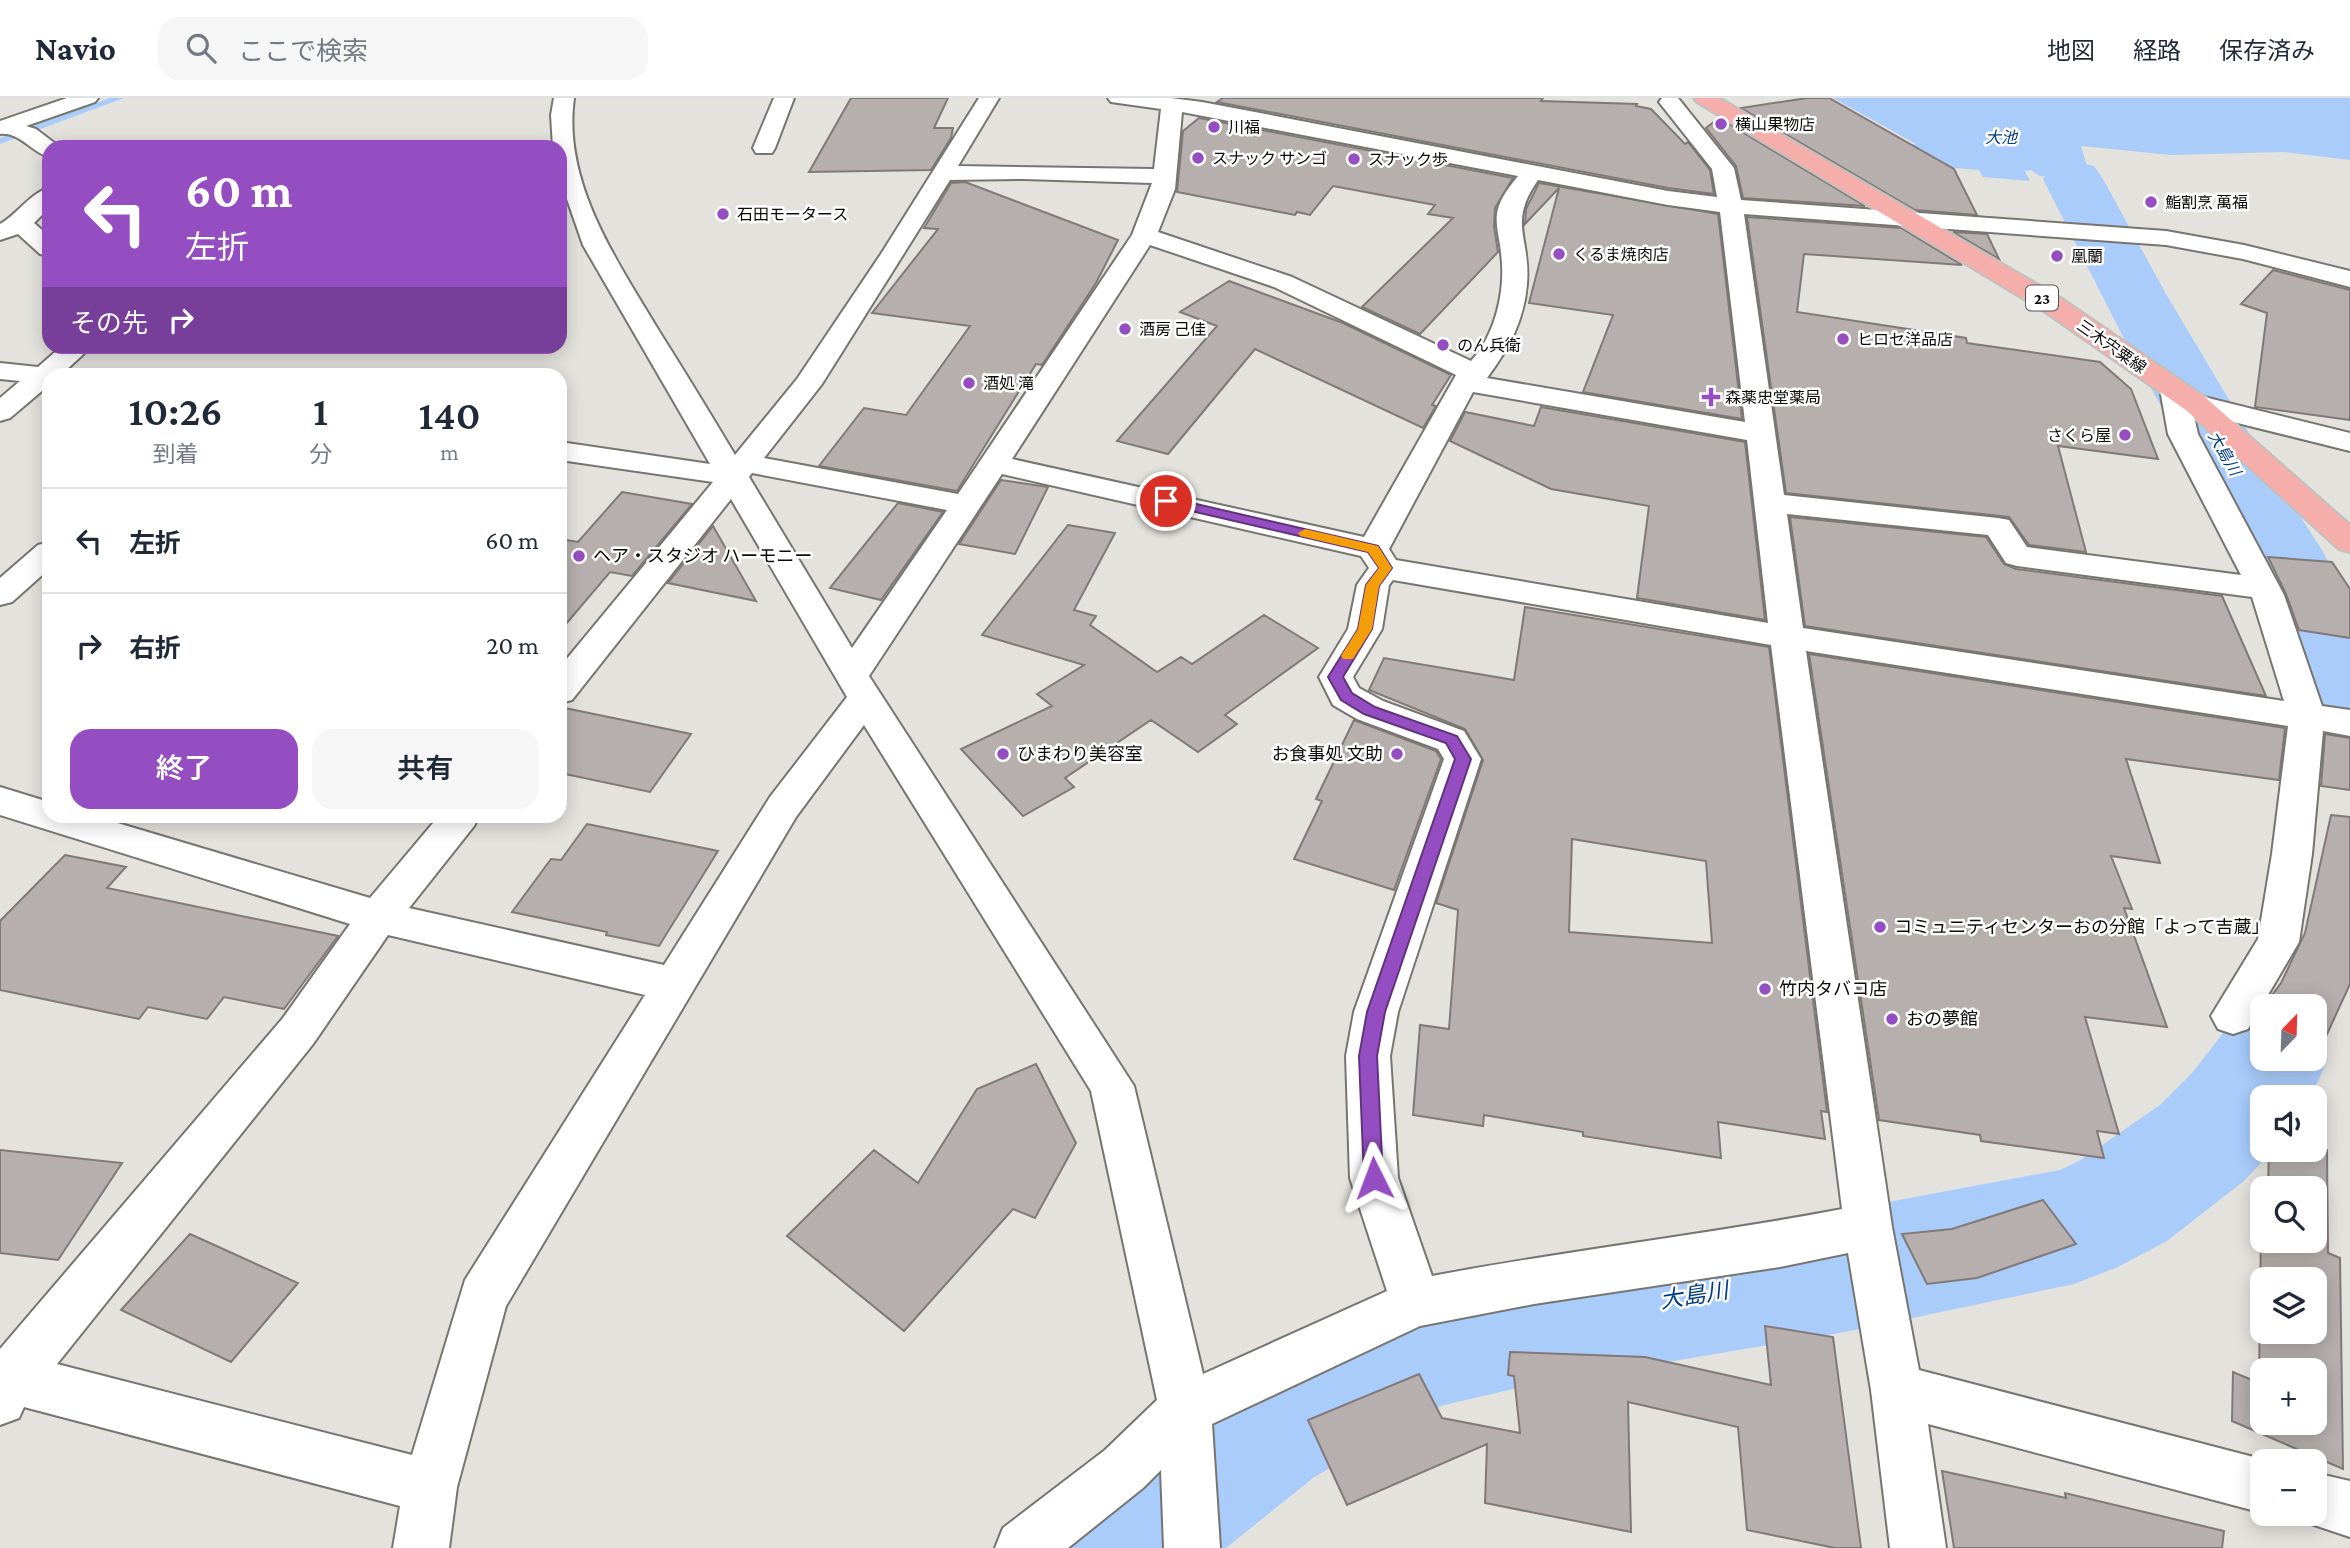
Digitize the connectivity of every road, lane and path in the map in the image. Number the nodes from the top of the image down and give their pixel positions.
1 (89, 98) edge
2 (564, 98) edge
3 (784, 98) edge
4 (989, 98) edge
5 (1118, 98) edge
6 (1646, 98) edge
7 (1707, 100) edge
8 (1670, 102) junction
9 (1208, 103) edge
10 (1172, 105) junction
11 (12, 129) edge
12 (564, 140) edge
13 (42, 146) edge
14 (764, 148) dead end
15 (567, 155) edge
16 (1533, 170) junction
17 (943, 173) junction
18 (1164, 176) junction
19 (42, 201) edge
20 (1731, 206) junction
21 (1915, 221) junction
22 (10, 229) edge
23 (1144, 234) junction
24 (42, 244) edge
25 (2350, 279) edge
26 (70, 354) edge
27 (56, 368) edge
28 (0, 371) edge
29 (42, 375) edge
30 (1470, 378) junction
31 (42, 380) edge
32 (2185, 397) junction
33 (0, 412) edge
34 (1761, 434) junction
35 (2350, 442) edge
36 (567, 452) edge
37 (994, 464) junction
38 (738, 469) junction
39 (1769, 503) junction
40 (967, 505) junction
41 (2350, 542) edge
42 (42, 558) edge
43 (1379, 559) junction
44 (2263, 588) junction
45 (0, 595) edge
46 (1787, 637) junction
47 (567, 682) edge
48 (859, 686) junction
49 (2307, 716) junction
50 (2350, 723) edge
51 (0, 801) edge
52 (42, 814) edge
53 (72, 823) edge
54 (454, 823) edge
55 (379, 917) junction
56 (675, 985) junction
57 (2233, 1016) dead end
58 (1868, 1227) junction
59 (1416, 1303) junction
60 (4, 1384) edge
61 (1897, 1390) junction
62 (1185, 1409) junction
63 (2250, 1483) edge
64 (430, 1487) junction
65 (2327, 1503) edge
66 (2350, 1509) edge
67 (421, 1548) edge
68 (1023, 1548) edge
69 (1192, 1548) edge
70 (1918, 1548) edge

1 - 11 street
2 - 12 street
3 - 14 street
4 - 17 street
5 - 10 street
6 - 8 street
7 - 8 street
7 - 21 main road, 三木宍粟線 / 23
8 - 20 street
9 - 10 street
9 - 16 street
10 - 18 street
11 - 13 street
15 - 38 street
16 - 20 street
16 - 30 street
17 - 18 street
17 - 38 street
18 - 23 street
19 - 22 street
20 - 21 street
20 - 34 street
21 - 25 street
21 - 32 main road, 三木宍粟線 / 23
22 - 24 street
23 - 30 street
23 - 37 street
26 - 27 street
28 - 29 street
30 - 34 street
30 - 43 street
31 - 33 street
32 - 35 street
32 - 41 main road, 三木宍粟線 / 23
32 - 44 street
34 - 39 street
36 - 38 street
37 - 40 street
37 - 43 street
38 - 40 street
38 - 47 street
38 - 48 street
39 - 44 street
39 - 46 street
40 - 48 street
42 - 45 street
43 - 46 street
43 - 59 street
44 - 49 street
46 - 49 street
46 - 58 street
48 - 56 street
48 - 62 street
49 - 50 street
49 - 57 street
51 - 52 street
53 - 55 street
54 - 55 street
55 - 56 street
55 - 60 street
56 - 64 street
58 - 59 street
58 - 61 street
59 - 62 street
60 - 64 street
61 - 63 street
61 - 70 street
62 - 68 street
62 - 69 street
64 - 67 street
65 - 66 street

